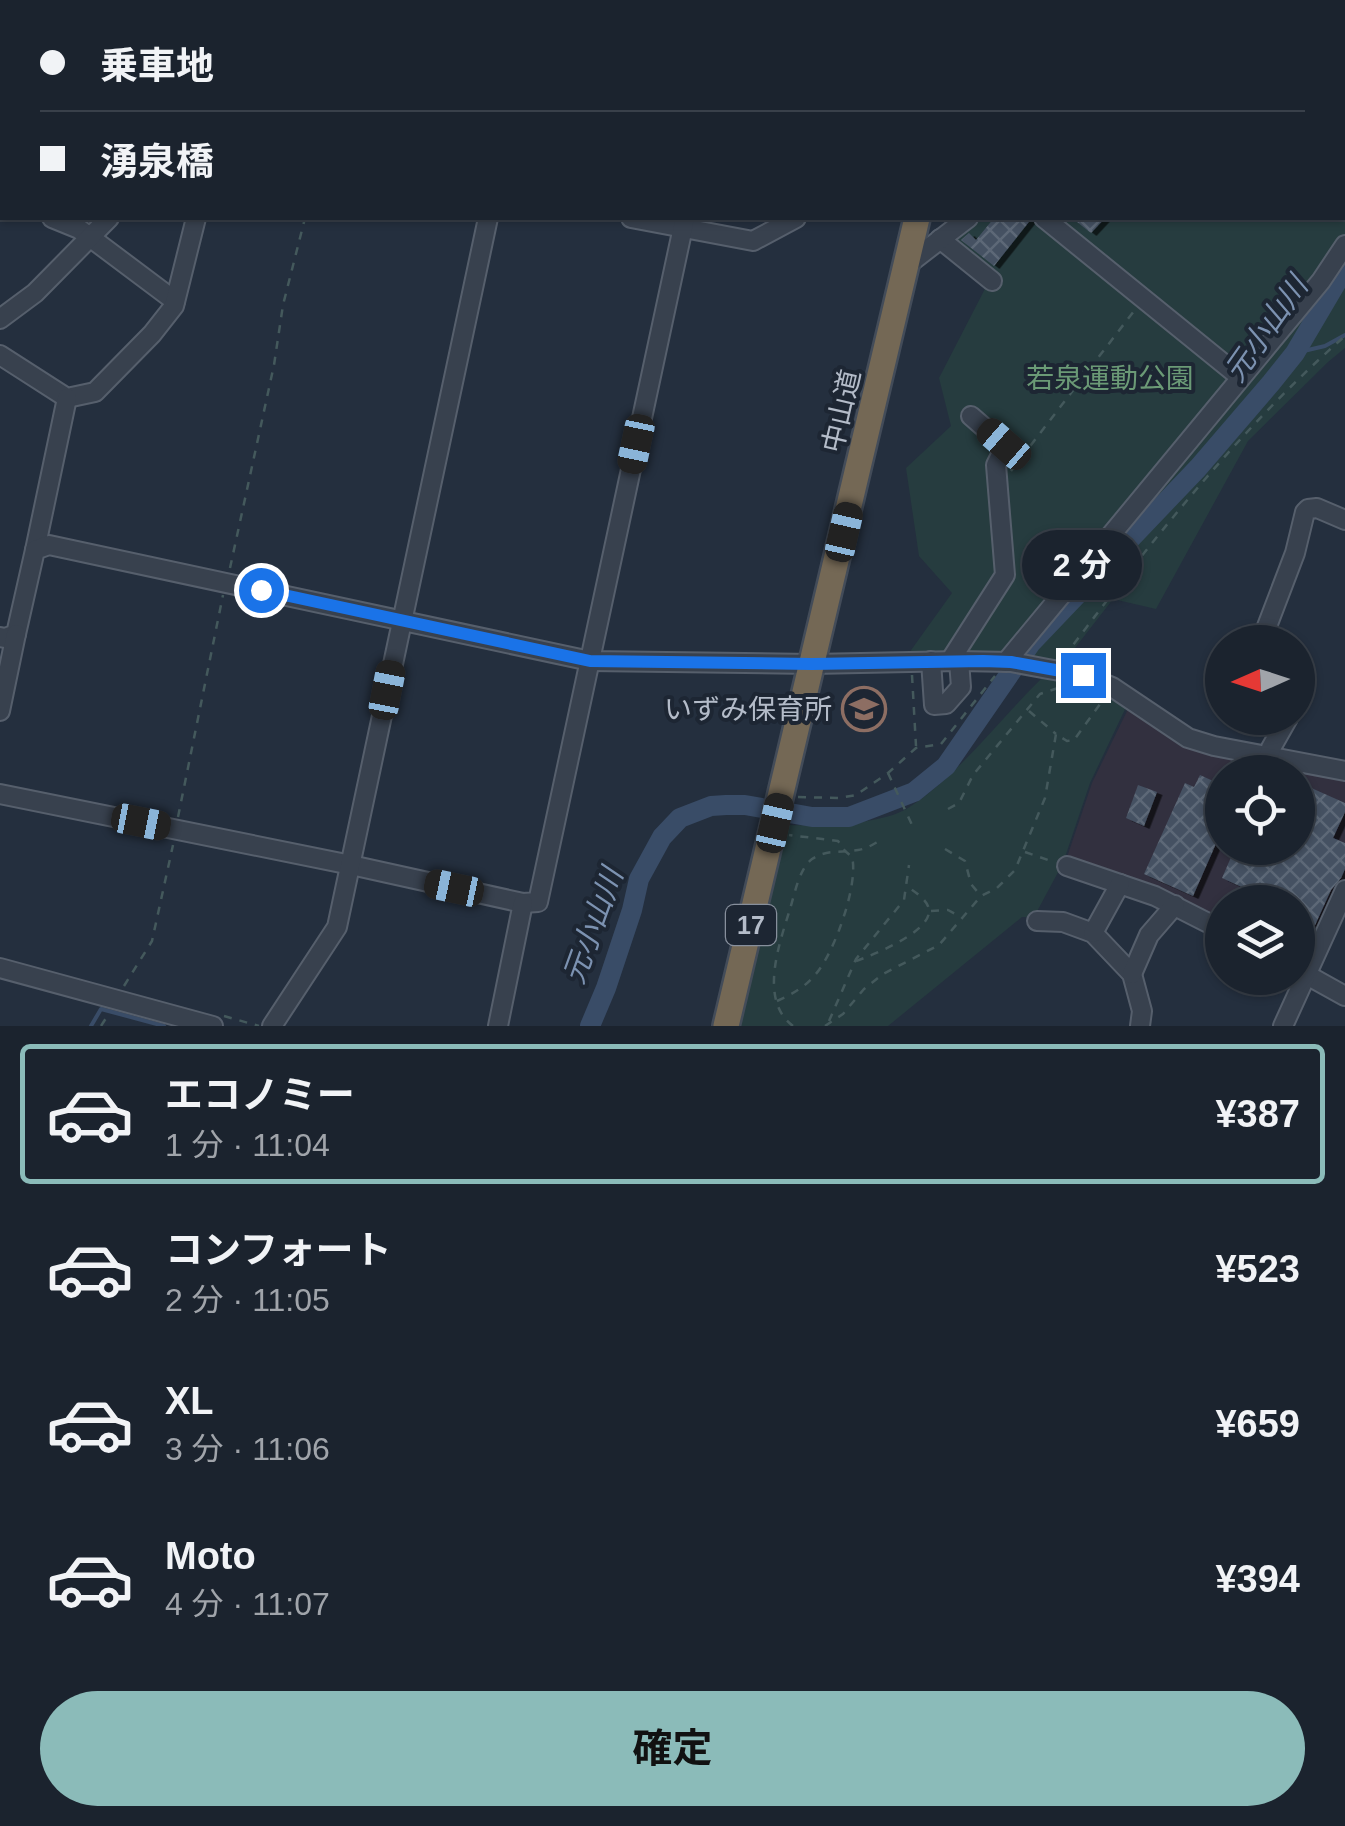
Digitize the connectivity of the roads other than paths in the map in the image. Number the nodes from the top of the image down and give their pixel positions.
1 (57, 220) edge
2 (107, 220) edge
3 (196, 220) edge
4 (488, 220) edge
5 (652, 220) edge
6 (792, 220) edge
7 (917, 220) edge
8 (965, 220) edge
9 (1046, 220) edge
10 (684, 223) edge
11 (89, 237) junction
12 (940, 239) junction
13 (1345, 246) edge
14 (907, 265) junction
15 (992, 281) dead end
16 (176, 301) junction
17 (0, 319) edge
18 (0, 354) edge
19 (1240, 378) junction
20 (67, 398) junction
21 (971, 416) dead end
22 (1343, 515) edge
23 (35, 550) junction
24 (401, 620) junction
25 (1267, 625) edge
26 (8, 635) edge
27 (590, 661) junction
28 (947, 661) junction
29 (1008, 662) junction
30 (812, 664) junction
31 (0, 711) edge
32 (1264, 755) edge
33 (1315, 766) edge
34 (1345, 772) edge
35 (0, 794) edge
36 (351, 865) junction
37 (1067, 866) road end
38 (1120, 884) junction
39 (1345, 890) edge
40 (523, 903) junction
41 (1174, 905) junction
42 (1038, 921) dead end
43 (1205, 921) edge
44 (1093, 933) junction
45 (1315, 947) edge
46 (0, 968) edge
47 (1132, 974) junction
48 (1315, 979) edge
49 (1294, 995) edge
50 (1345, 996) edge
51 (213, 1026) edge
52 (272, 1026) edge
53 (498, 1026) edge
54 (726, 1026) edge
55 (1140, 1026) edge
56 (1283, 1026) edge

1 - 11 street
2 - 11 street
3 - 16 street
4 - 24 street
5 - 10 street
6 - 10 street
7 - 14 highway, 中山道 / 17
8 - 12 street
9 - 19 street
10 - 27 street
11 - 16 street
11 - 17 street
12 - 14 street
12 - 15 street
13 - 19 street
14 - 30 highway, 中山道 / 17
16 - 20 street
18 - 20 street
19 - 29 street
20 - 23 street
21 - 28 street
22 - 25 street
23 - 24 street
23 - 26 street
24 - 27 street
24 - 36 street
26 - 31 street
27 - 30 street
27 - 40 street
28 - 29 street
28 - 30 street
29 - 32 street
30 - 54 highway, 中山道 / 17
33 - 34 street
35 - 36 street
36 - 40 street
36 - 52 street
37 - 38 street
38 - 41 street
38 - 44 street
39 - 45 street
40 - 53 street
41 - 43 street
41 - 47 street
42 - 44 street
44 - 47 street
46 - 51 street
47 - 55 street
48 - 50 street
49 - 56 street

